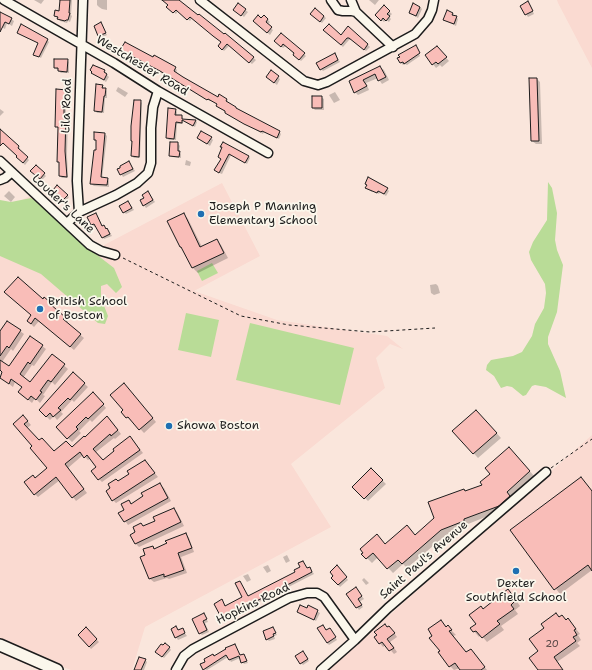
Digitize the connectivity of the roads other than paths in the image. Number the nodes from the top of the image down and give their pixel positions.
1 (4, 0) edge
2 (83, 0) edge
3 (200, 0) edge
4 (331, 0) edge
5 (351, 0) edge
6 (434, 0) edge
7 (356, 12) junction
8 (82, 45) junction
9 (393, 47) junction
10 (158, 90) junction
11 (268, 153) dead end
12 (0, 161) edge
13 (12, 172) junction
14 (0, 180) edge
15 (79, 212) junction
16 (67, 223) junction
17 (115, 254) road end
18 (546, 472) road end
19 (355, 640) junction
20 (0, 645) edge
21 (57, 670) edge
22 (176, 670) edge
23 (321, 670) edge

1 - 8 street, Westchester Road
2 - 8 street, Lila Road
3 - 9 street
4 - 7 street
5 - 7 street
6 - 9 street
7 - 9 street
8 - 10 street, Westchester Road
8 - 15 street, Lila Road
10 - 11 street, Westchester Road
10 - 15 street
12 - 13 street, Louder's Lane
13 - 14 street
13 - 16 street, Louder's Lane
15 - 16 street
16 - 17 street, Louder's Lane
18 - 19 street, Saint Paul's Avenue
19 - 22 street, Hopkins Road
19 - 23 street, Saint Paul's Avenue
20 - 21 street

